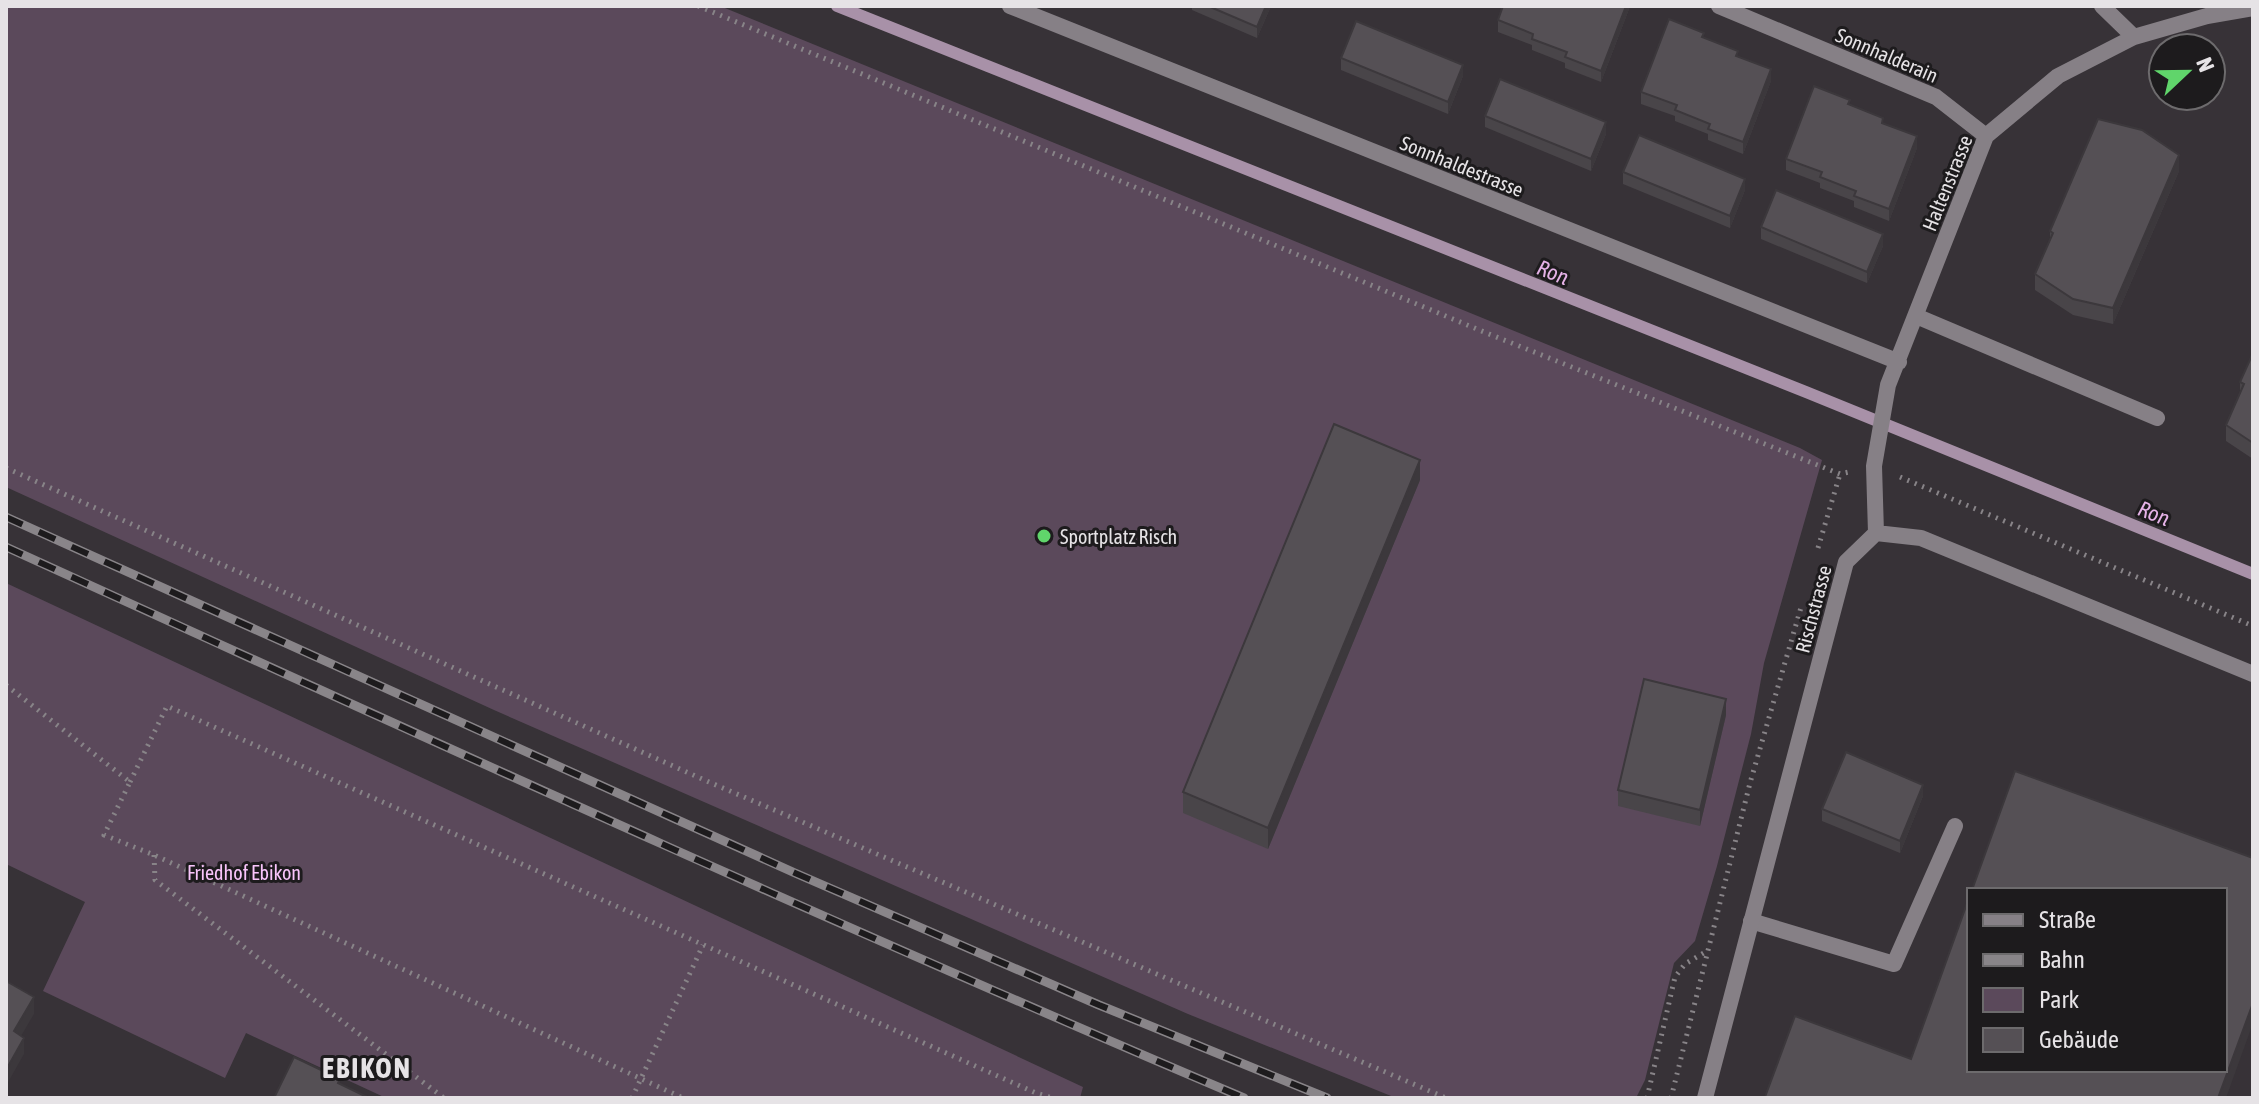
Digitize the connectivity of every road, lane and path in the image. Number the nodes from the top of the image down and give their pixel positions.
1 (698, 6) edge
2 (1010, 6) edge
3 (1719, 6) edge
4 (2102, 6) edge
5 (2253, 8) edge
6 (2134, 37) junction
7 (1986, 136) junction
8 (1916, 316) junction
9 (1899, 362) junction
10 (2157, 418) dead end
11 (1874, 466) junction
12 (6, 468) edge
13 (1840, 474) junction
14 (1876, 533) junction
15 (1814, 562) dead end
16 (1806, 592) dead end
17 (2253, 626) edge
18 (2253, 674) edge
19 (6, 685) edge
20 (130, 782) junction
21 (1955, 826) dead end
22 (154, 855) junction
23 (1751, 921) junction
24 (703, 945) junction
25 (1707, 951) junction
26 (641, 1079) junction
27 (444, 1098) edge
28 (632, 1098) edge
29 (683, 1098) edge
30 (1052, 1098) edge
31 (1446, 1098) edge
32 (1647, 1098) edge
33 (1671, 1098) edge
34 (1705, 1098) edge

1 - 13 path
2 - 9 street, Sonnhaldestrasse
3 - 7 street, Sonnhalderain
4 - 6 street
5 - 6 street, Haltenstrasse
6 - 7 street, Haltenstrasse
7 - 8 street, Haltenstrasse
8 - 9 street, Haltenstrasse
8 - 10 street
9 - 11 street, Haltenstrasse
11 - 13 path
11 - 14 street, Haltenstrasse
11 - 17 path
12 - 31 path
13 - 15 path
14 - 18 street
14 - 23 street, Rischstrasse
16 - 25 path
19 - 20 path
20 - 22 path
20 - 24 path
21 - 23 street
22 - 26 path
22 - 27 path
23 - 34 street, Rischstrasse
24 - 26 path
24 - 30 path
25 - 32 path
25 - 33 path
26 - 28 path
26 - 29 path

